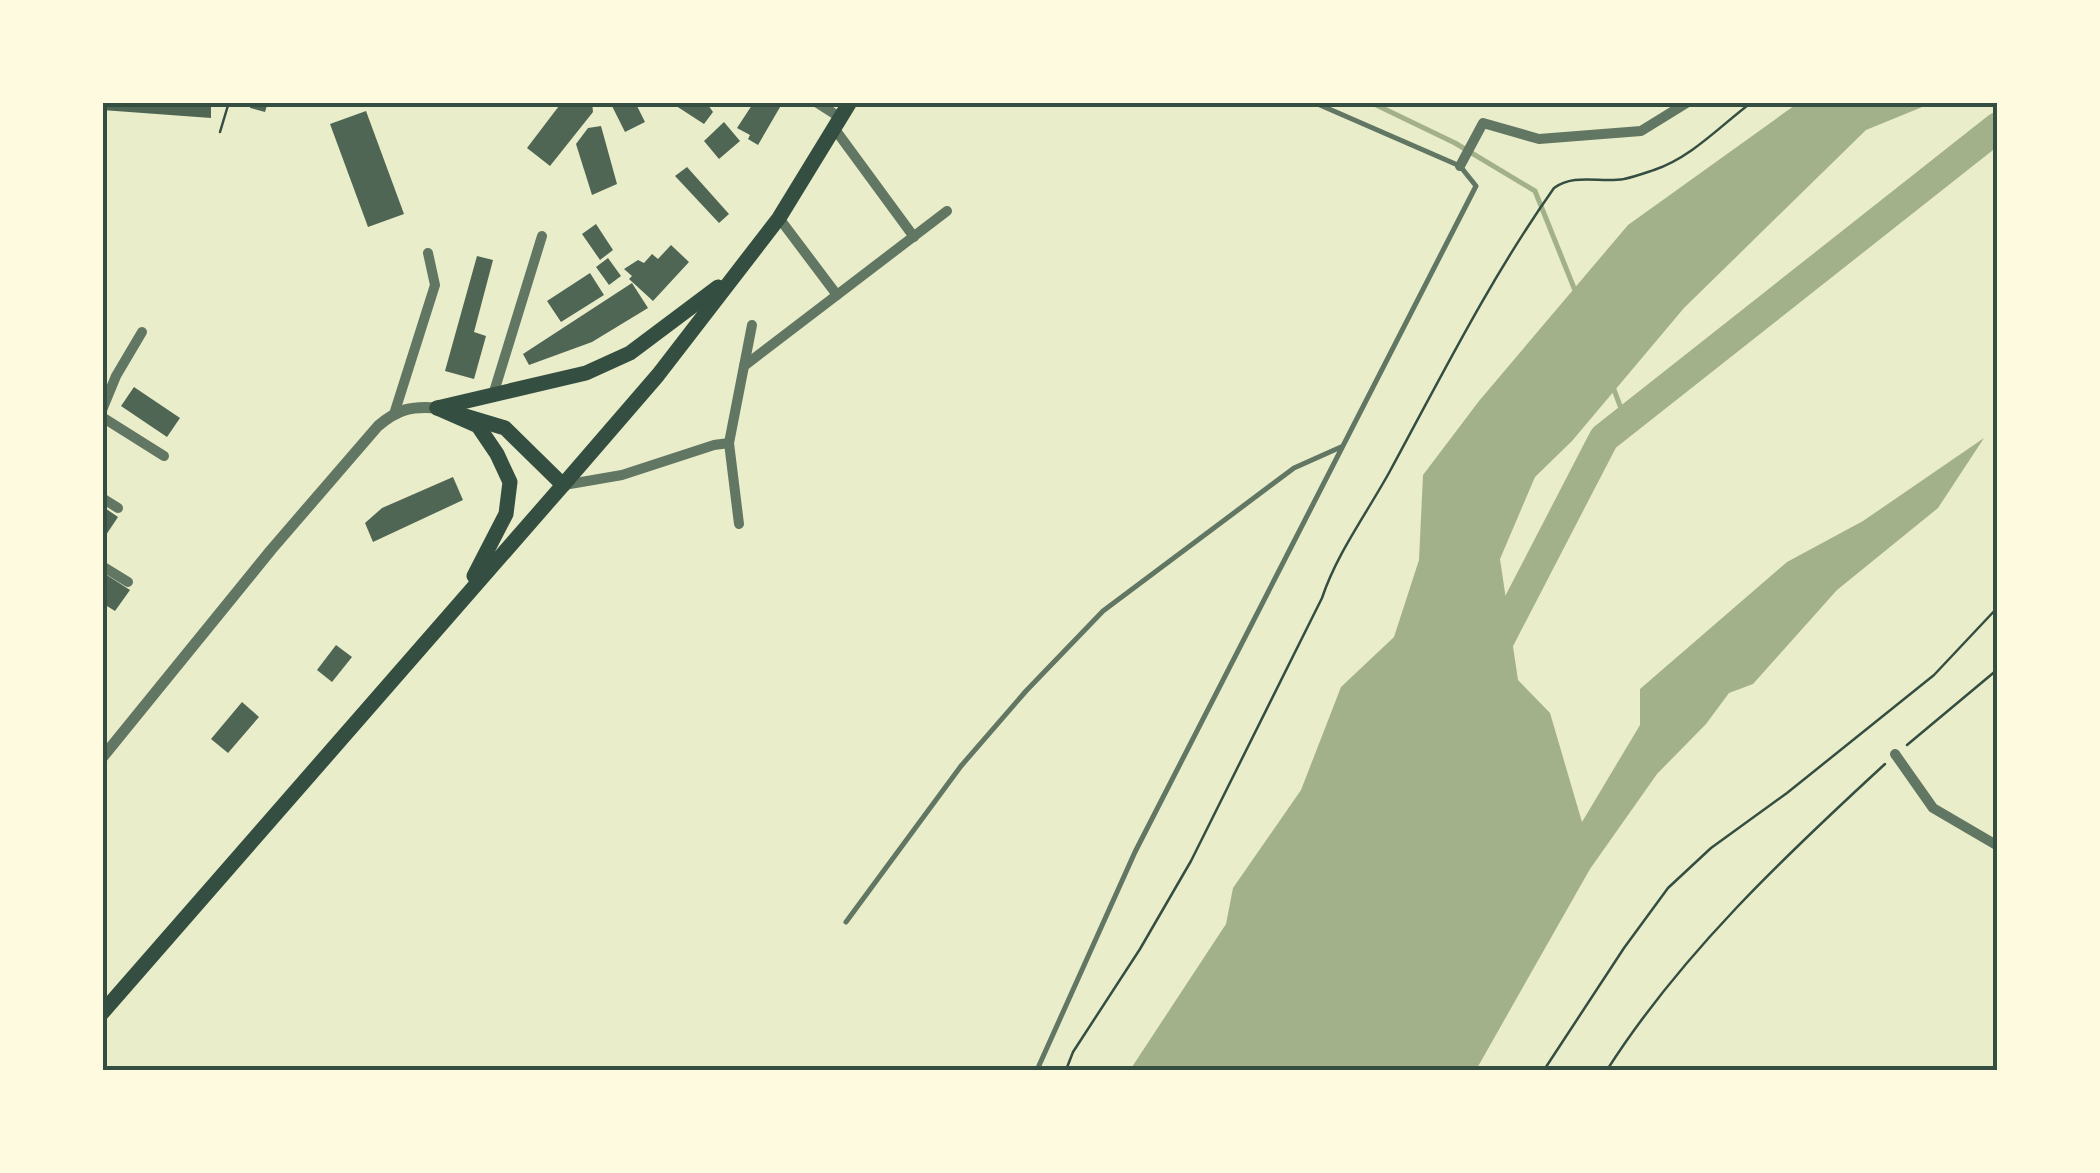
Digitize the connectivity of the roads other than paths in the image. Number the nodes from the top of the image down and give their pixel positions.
1 (816, 102) edge
2 (850, 102) edge
3 (1313, 102) edge
4 (1688, 102) edge
5 (838, 123) junction
6 (1462, 163) junction
7 (948, 211) dead end
8 (779, 218) junction
9 (542, 236) dead end
10 (914, 236) junction
11 (428, 253) dead end
12 (737, 272) junction
13 (837, 295) junction
14 (752, 324) dead end
15 (142, 332) dead end
16 (744, 366) junction
17 (494, 395) junction
18 (437, 408) junction
19 (395, 411) junction
20 (102, 414) edge
21 (729, 443) junction
22 (1344, 445) junction
23 (164, 456) dead end
24 (562, 486) junction
25 (102, 498) edge
26 (118, 508) dead end
27 (739, 524) dead end
28 (102, 566) edge
29 (128, 582) dead end
30 (462, 599) junction
31 (1896, 754) road end
32 (102, 758) edge
33 (1998, 846) edge
34 (846, 922) dead end
35 (102, 1013) edge
36 (1038, 1070) edge

1 - 5 street
2 - 5 main road
3 - 6 lane
4 - 6 street
5 - 8 main road
5 - 10 street
6 - 22 lane
7 - 10 street
8 - 12 main road
8 - 13 street
9 - 17 street
10 - 13 street
11 - 19 street
12 - 17 main road
12 - 24 main road
13 - 16 street
14 - 16 street
15 - 20 street
16 - 21 street
17 - 18 main road
18 - 19 street
18 - 24 main road
18 - 30 main road
19 - 32 street
20 - 23 street
21 - 24 street
21 - 27 street
22 - 34 lane
22 - 36 lane
24 - 30 main road
25 - 26 street
28 - 29 street
30 - 35 main road
31 - 33 street

